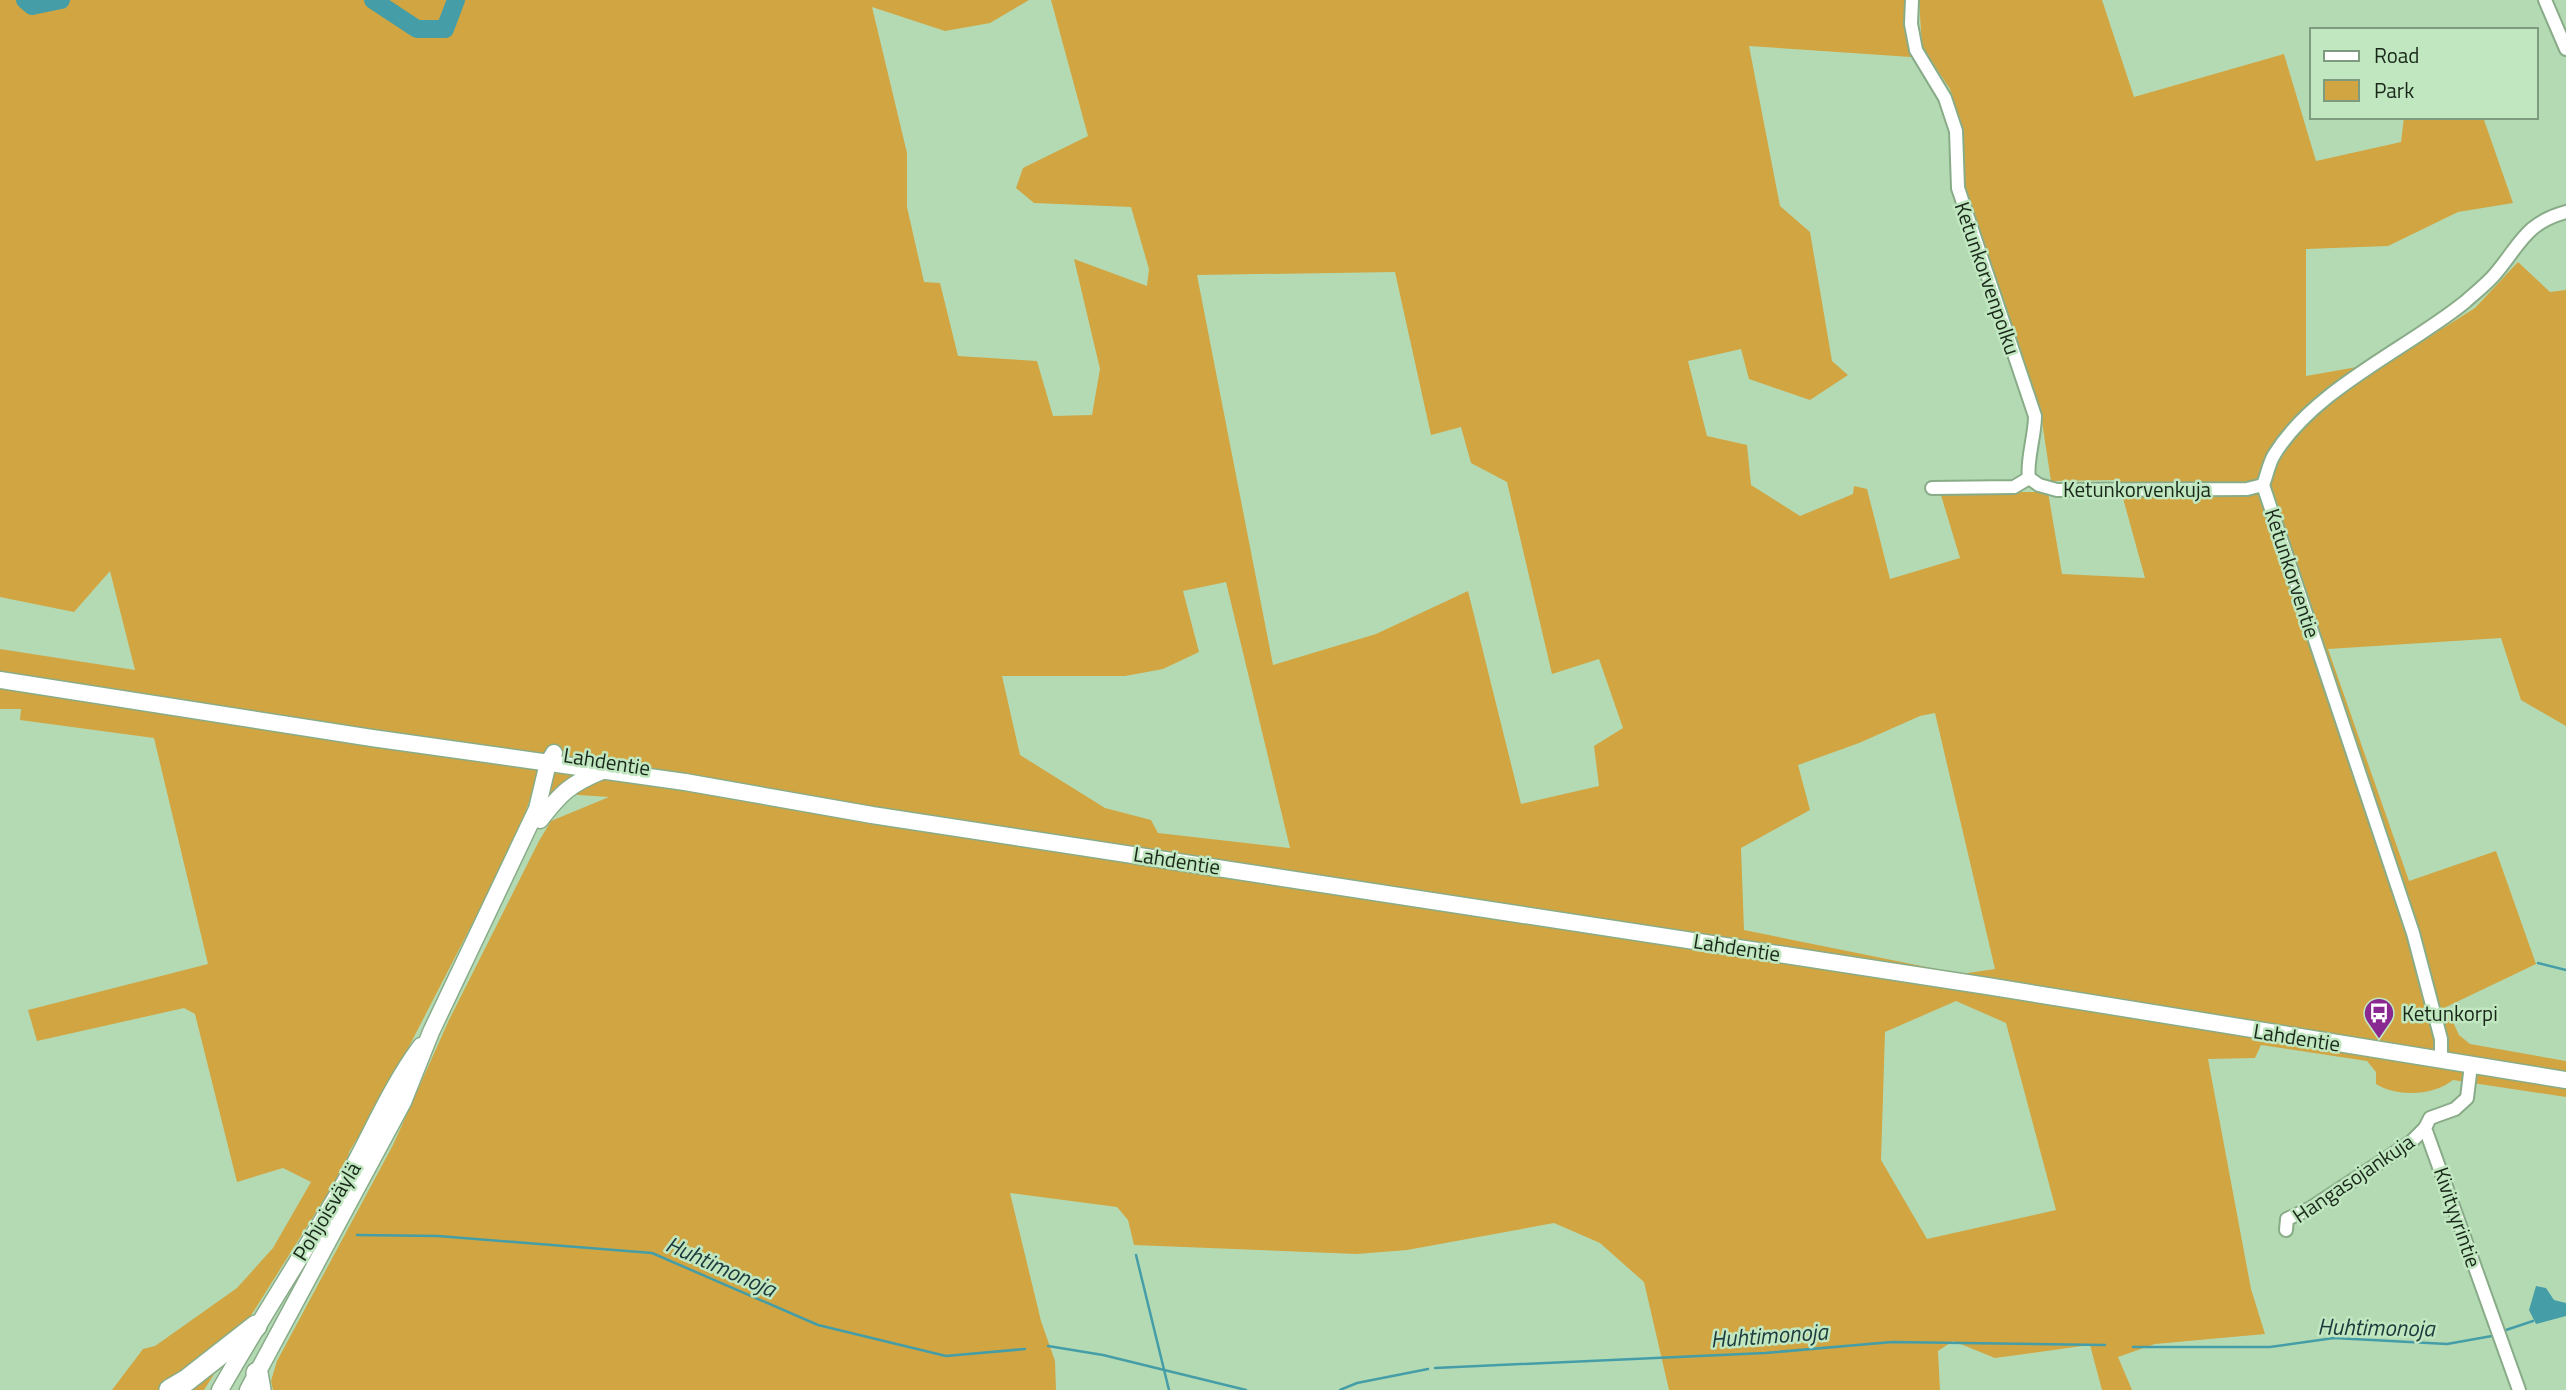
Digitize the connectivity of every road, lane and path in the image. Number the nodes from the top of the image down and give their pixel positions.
1 (1912, 0) edge
2 (2545, 0) edge
3 (2566, 49) edge
4 (2566, 212) edge
5 (2029, 478) junction
6 (2263, 485) junction
7 (1933, 488) dead end
8 (0, 680) edge
9 (553, 760) junction
10 (604, 771) junction
11 (908, 818) junction
12 (540, 820) junction
13 (476, 942) junction
14 (431, 1032) junction
15 (2441, 1059) junction
16 (2471, 1065) junction
17 (2566, 1080) edge
18 (2425, 1128) junction
19 (2286, 1230) dead end
20 (256, 1326) junction
21 (255, 1384) edge
22 (170, 1390) edge
23 (220, 1390) edge
24 (2518, 1390) edge

1 - 5 street, Ketunkorvenpolku
2 - 3 street
4 - 6 street, Ketunkorventie
5 - 6 street, Ketunkorvenkuja
5 - 7 street
6 - 15 street, Ketunkorventie
8 - 9 main road, Lahdentie
9 - 10 main road, Lahdentie
9 - 11 main road, Lahdentie
9 - 12 main road, Pohjoisväylä
9 - 13 main road, Pohjoisväylä
10 - 11 main road, Lahdentie
10 - 12 main road, Pohjoisväylä
11 - 15 main road, Lahdentie
12 - 13 main road, Pohjoisväylä
13 - 14 main road, Pohjoisväylä
14 - 20 main road, Pohjoisväylä
14 - 21 main road, Pohjoisväylä
15 - 16 main road, Lahdentie
16 - 17 main road, Lahdentie
16 - 18 street
18 - 19 street, Hangasojankuja
18 - 24 street, Kivityyrintie
20 - 22 highway
20 - 23 main road, Pohjoisväylä

